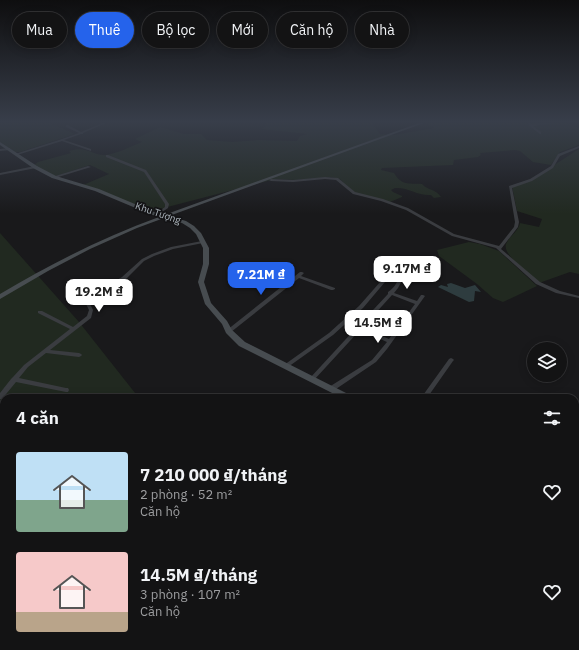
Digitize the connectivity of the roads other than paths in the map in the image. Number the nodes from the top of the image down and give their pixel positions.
1 (332, 153) edge
2 (336, 153) edge
3 (563, 153) edge
4 (16, 154) edge
5 (107, 156) dead end
6 (89, 166) dead end
7 (35, 167) junction
8 (0, 174) edge
9 (54, 178) junction
10 (270, 180) dead end
11 (160, 215) junction
12 (202, 242) junction
13 (498, 248) junction
14 (403, 275) dead end
15 (383, 282) dead end
16 (333, 289) dead end
17 (390, 293) junction
18 (0, 294) edge
19 (423, 296) dead end
20 (0, 297) edge
21 (579, 297) edge
22 (417, 303) junction
23 (40, 312) dead end
24 (360, 327) junction
25 (74, 329) junction
26 (229, 331) junction
27 (390, 341) junction
28 (45, 351) junction
29 (79, 355) dead end
30 (451, 360) dead end
31 (286, 366) junction
32 (14, 379) junction
33 (312, 379) junction
34 (331, 389) junction
35 (66, 390) dead end
36 (2, 394) edge
37 (341, 394) edge
38 (427, 394) edge

1 - 11 main road
2 - 11 main road
3 - 13 street
4 - 7 main road, Khu Tượng
5 - 11 street
6 - 9 street
7 - 8 street
7 - 9 main road, Khu Tượng
9 - 11 main road, Khu Tượng
10 - 13 street
11 - 12 main road, Khu Tượng
11 - 18 main road
11 - 20 main road
12 - 25 street
12 - 26 main road, Khu Tượng
13 - 21 street
14 - 17 street
15 - 31 street
16 - 26 street
17 - 22 street
17 - 24 street
19 - 22 street
22 - 27 street
23 - 25 street
24 - 27 street
24 - 33 street
25 - 28 street
26 - 31 main road, Khu Tượng
27 - 34 street
28 - 29 street
28 - 32 street
30 - 38 street
31 - 33 main road, Khu Tượng
32 - 35 street
32 - 36 street
33 - 34 main road, Khu Tượng
34 - 37 main road, Khu Tượng

